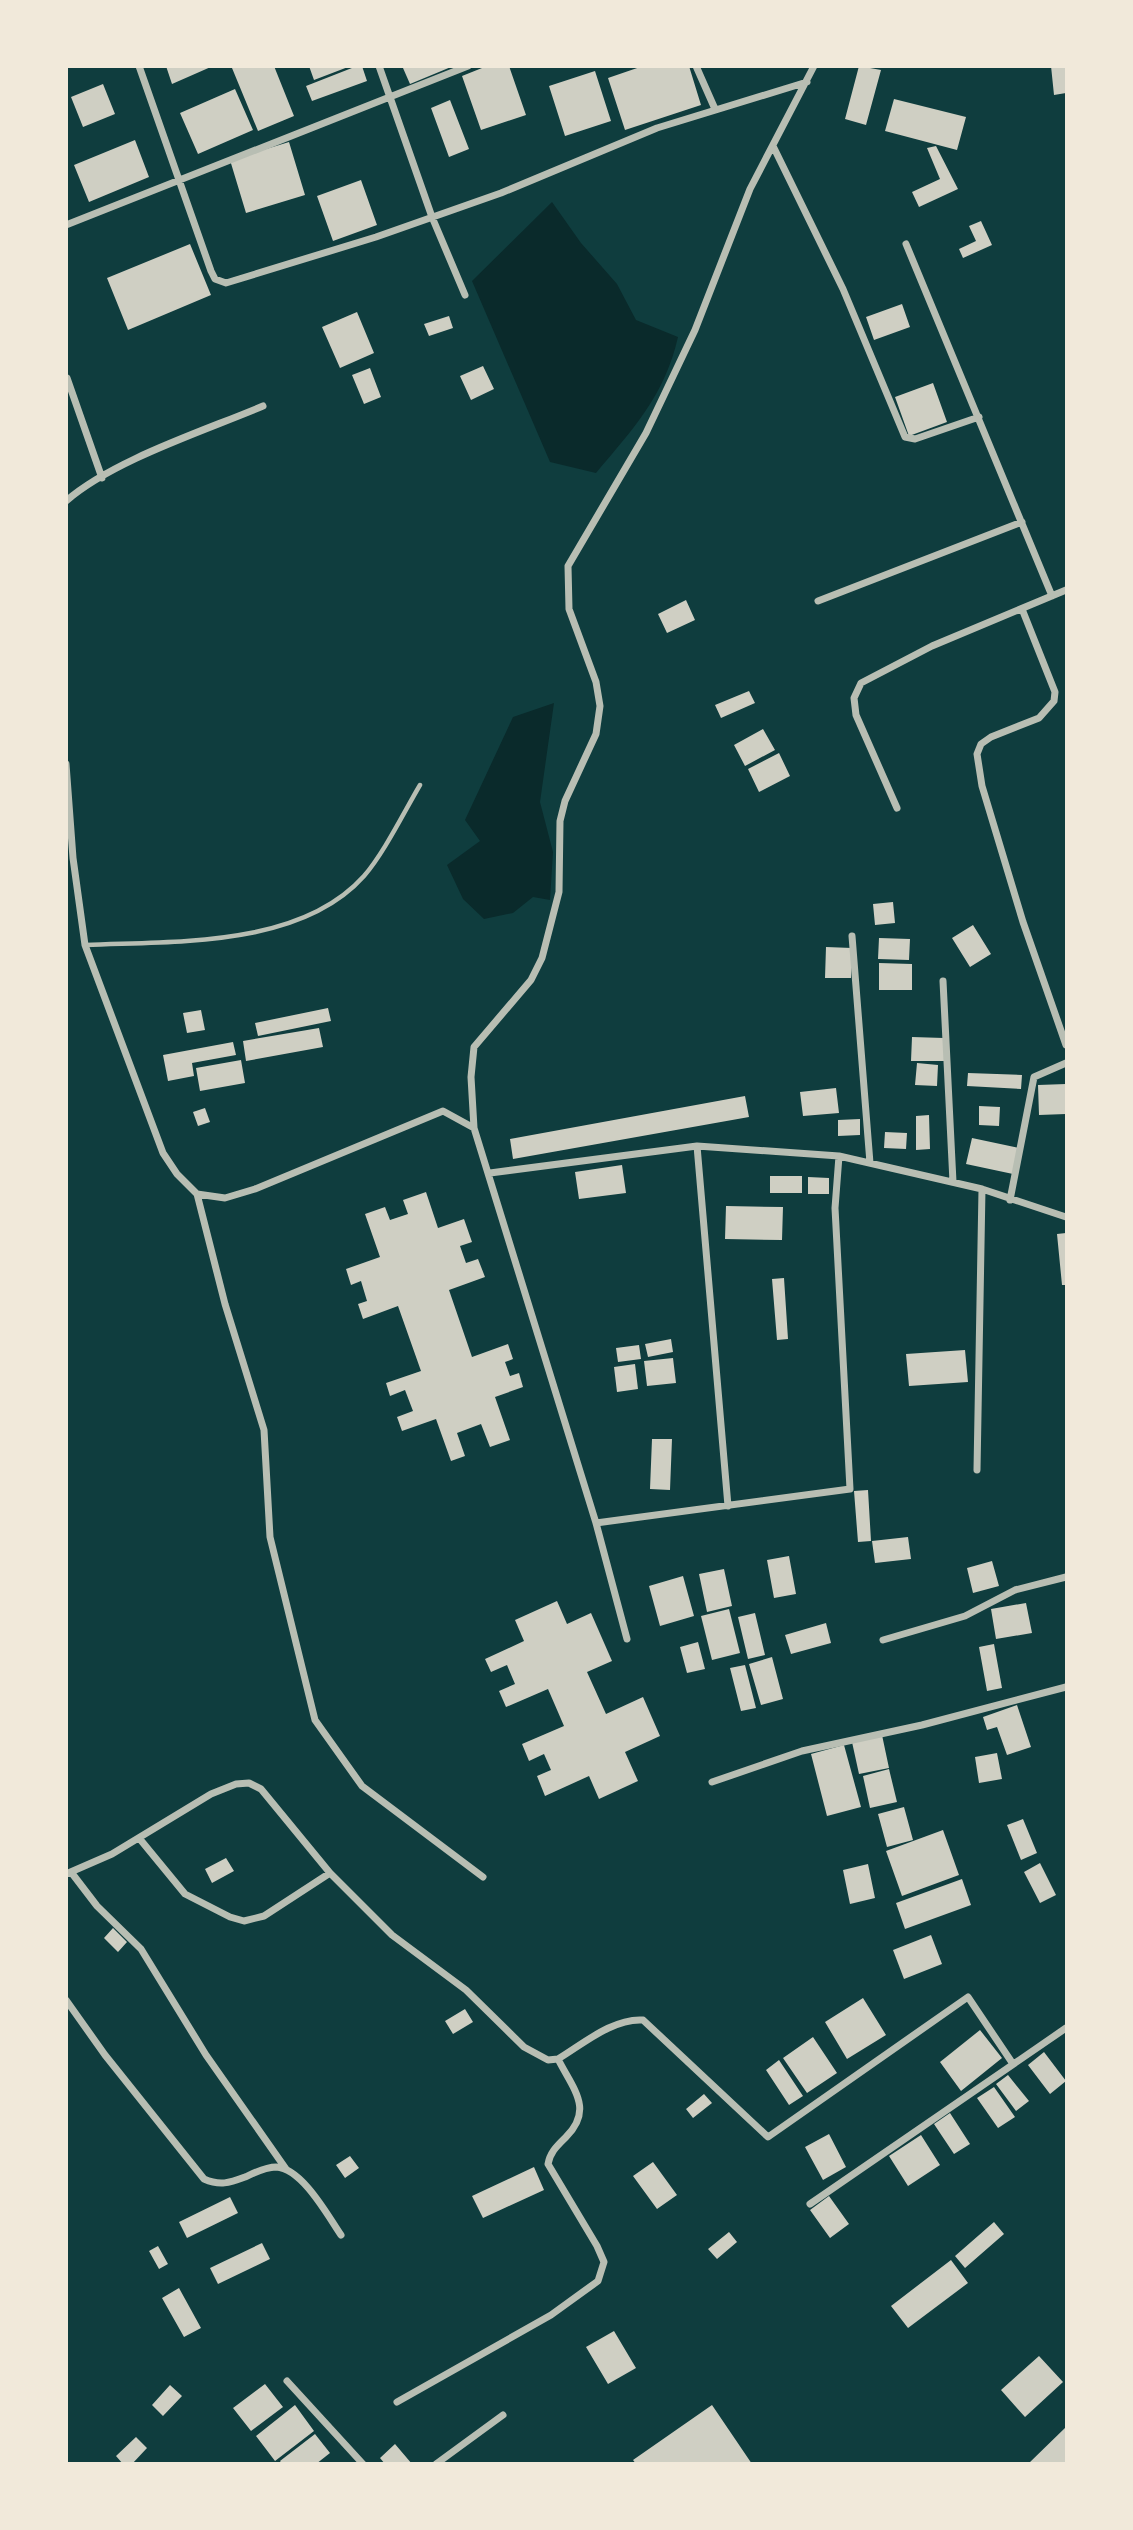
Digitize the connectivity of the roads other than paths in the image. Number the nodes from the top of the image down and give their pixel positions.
1 (139, 66) edge
2 (379, 66) edge
3 (468, 66) edge
4 (696, 66) edge
5 (816, 67) edge
6 (807, 82) junction
7 (391, 97) junction
8 (715, 109) junction
9 (773, 146) junction
10 (180, 180) junction
11 (432, 217) junction
12 (66, 225) edge
13 (906, 244) dead end
14 (465, 295) dead end
15 (67, 378) edge
16 (263, 406) dead end
17 (979, 417) junction
18 (102, 478) junction
19 (66, 501) edge
20 (1022, 522) junction
21 (1066, 590) edge
22 (1052, 596) junction
23 (818, 601) dead end
24 (1022, 609) junction
25 (66, 764) edge
26 (420, 785) dead end
27 (897, 808) dead end
28 (852, 936) dead end
29 (85, 945) junction
30 (943, 981) dead end
31 (1066, 1045) edge
32 (1066, 1063) edge
33 (474, 1128) junction
34 (697, 1146) junction
35 (838, 1156) junction
36 (870, 1163) junction
37 (490, 1173) junction
38 (953, 1182) junction
39 (982, 1189) junction
40 (197, 1194) junction
41 (1010, 1200) junction
42 (1066, 1217) edge
43 (977, 1470) dead end
44 (728, 1506) junction
45 (596, 1523) junction
46 (1066, 1577) edge
47 (627, 1639) dead end
48 (883, 1640) dead end
49 (1066, 1687) edge
50 (712, 1782) dead end
51 (139, 1838) junction
52 (69, 1873) edge
53 (330, 1873) junction
54 (483, 1877) dead end
55 (66, 2000) edge
56 (1066, 2028) edge
57 (558, 2059) junction
58 (1013, 2064) junction
59 (287, 2170) junction
60 (810, 2204) dead end
61 (341, 2235) dead end
62 (287, 2381) dead end
63 (397, 2402) dead end
64 (503, 2415) dead end
65 (363, 2463) edge
66 (436, 2463) edge

1 - 10 street
2 - 7 street
3 - 7 street
4 - 8 street
5 - 6 street
6 - 8 street
6 - 9 street
7 - 10 street
7 - 11 street
8 - 11 street
9 - 17 street
9 - 33 street
10 - 11 street
10 - 12 street
11 - 14 street
13 - 17 street
15 - 18 street
16 - 18 street
17 - 20 street
18 - 19 street
20 - 22 street
20 - 23 street
21 - 22 street
22 - 24 street
24 - 27 street
24 - 31 street
25 - 29 street
26 - 29 lane
28 - 36 street
29 - 40 street
30 - 38 street
32 - 41 street
33 - 37 street
33 - 40 street
34 - 35 street
34 - 37 street
34 - 44 street
35 - 36 street
35 - 44 street
36 - 38 street
37 - 45 street
38 - 39 street
39 - 41 street
39 - 43 street
40 - 54 street
41 - 42 street
44 - 45 street
45 - 47 street
46 - 48 street
49 - 50 street
51 - 52 street
51 - 53 street
51 - 53 street
52 - 59 street
53 - 57 street
55 - 59 street
56 - 58 street
57 - 58 street
57 - 63 street
58 - 60 street
59 - 61 street
62 - 65 street
64 - 66 street

